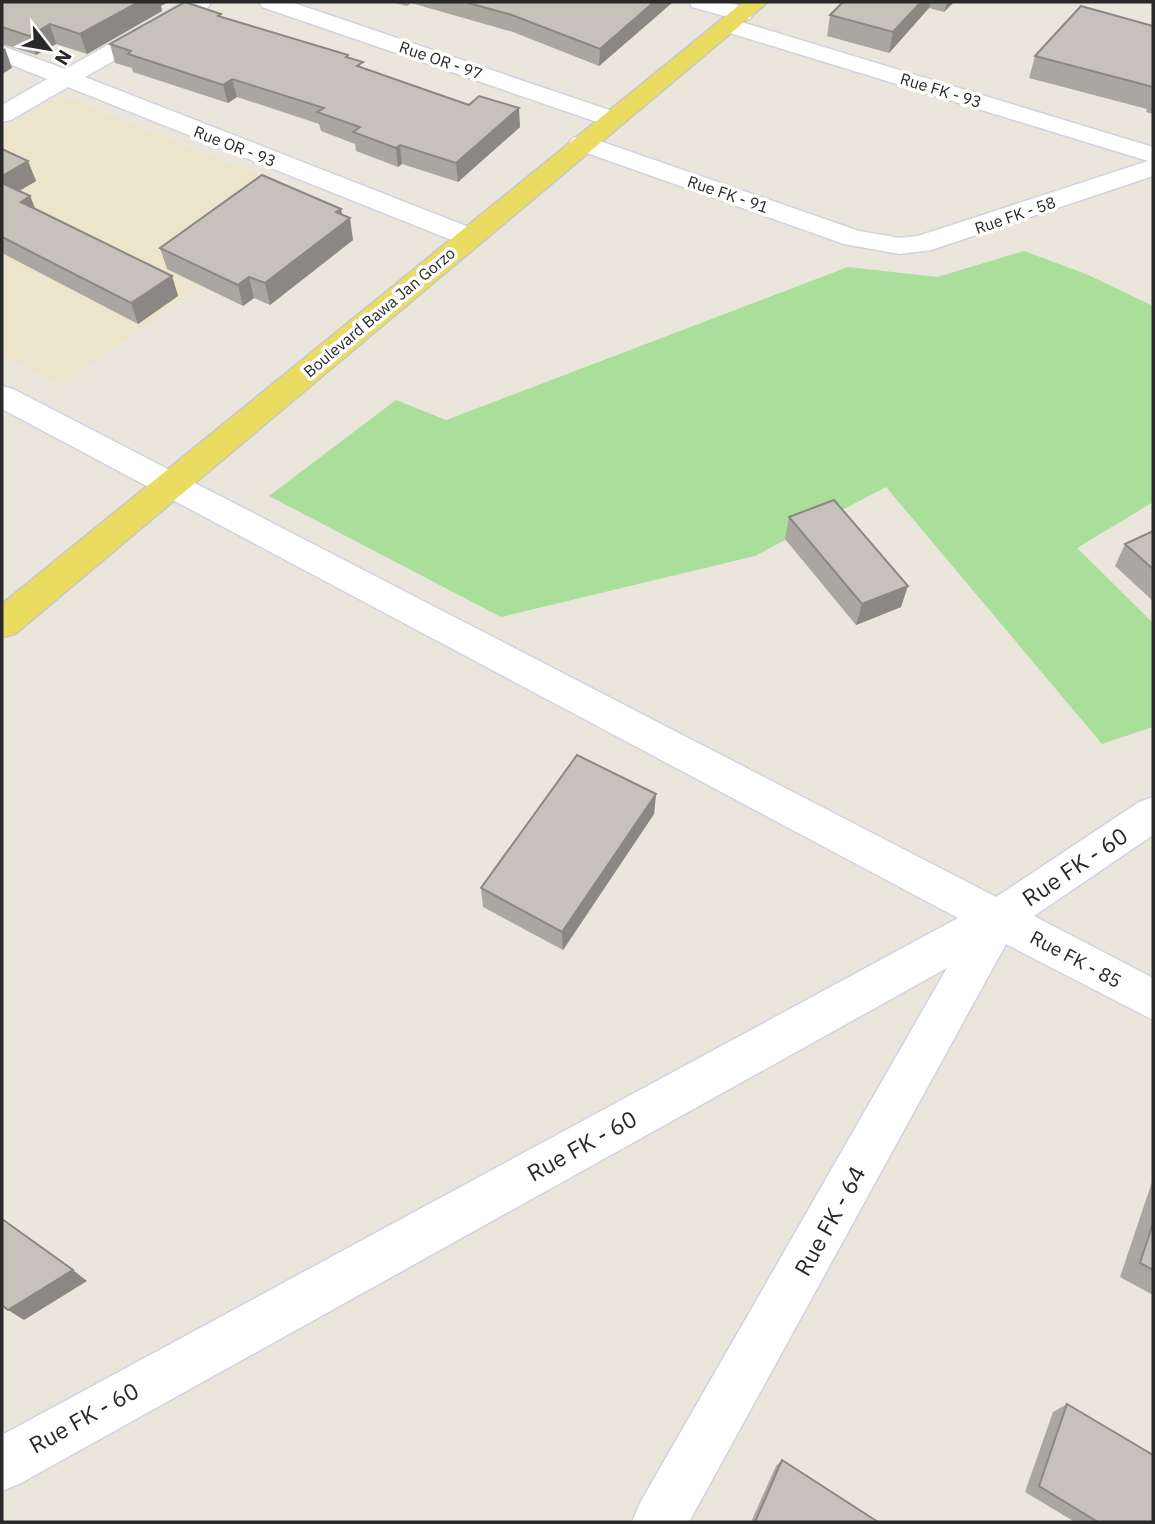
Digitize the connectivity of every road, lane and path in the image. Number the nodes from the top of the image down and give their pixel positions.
1 (200, 2) edge
2 (271, 2) edge
3 (700, 2) edge
4 (742, 14) edge
5 (2, 53) edge
6 (65, 79) junction
7 (2, 115) edge
8 (612, 119) junction
9 (582, 143) junction
10 (1153, 155) edge
11 (1153, 168) edge
12 (469, 237) junction
13 (875, 244) joint
14 (2, 396) edge
15 (172, 485) junction
16 (2, 624) edge
17 (1153, 814) edge
18 (998, 918) junction
19 (1153, 1000) edge
20 (2, 1464) edge
21 (659, 1522) edge

1 - 6 street
2 - 8 street, Rue OR - 97
3 - 4 street, Rue FK - 93
4 - 8 main road, Boulevard Bawa Jan Gorzo
4 - 10 street, Rue FK - 93
5 - 6 street, Rue OR - 93
6 - 7 street
6 - 12 street, Rue OR - 93
8 - 9 main road, Boulevard Bawa Jan Gorzo
9 - 12 main road, Boulevard Bawa Jan Gorzo
9 - 13 street, Rue FK - 91
11 - 13 street, Rue FK - 58
12 - 15 main road, Boulevard Bawa Jan Gorzo
14 - 15 street, Rue FK - 85
15 - 16 main road, Boulevard Bawa Jan Gorzo
15 - 18 street, Rue FK - 85
17 - 18 street, Rue FK - 60
18 - 19 street, Rue FK - 85
18 - 20 street, Rue FK - 60
18 - 21 street, Rue FK - 64

